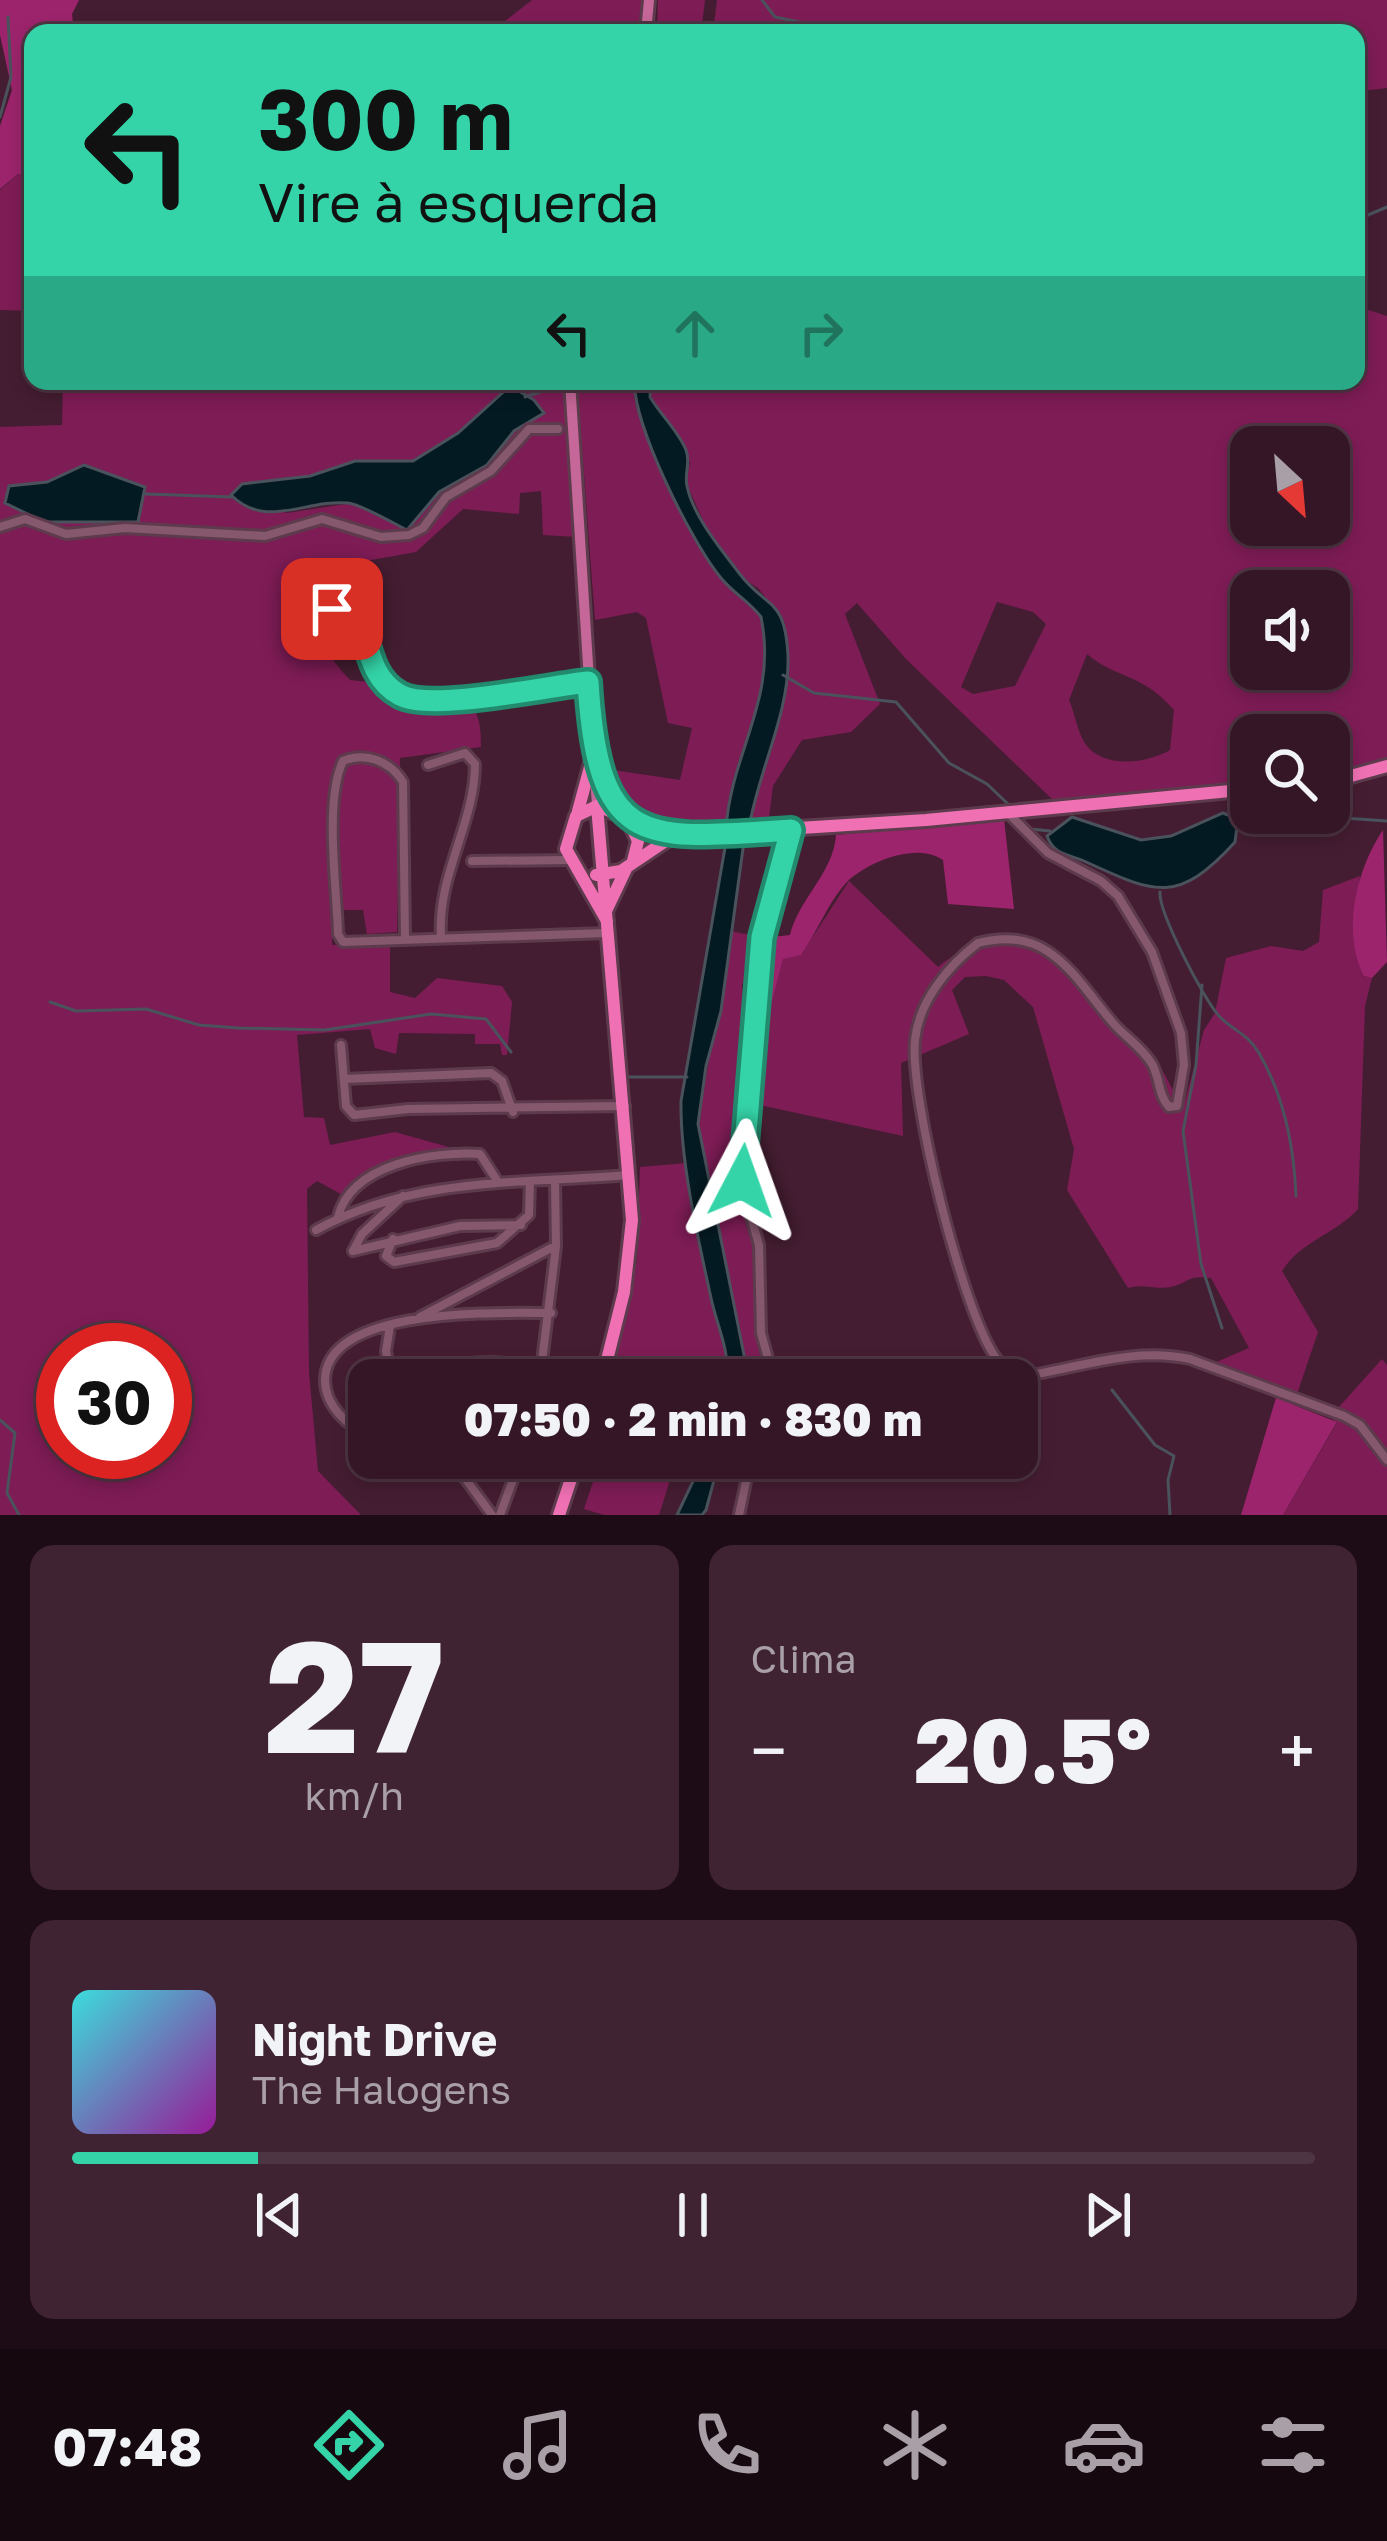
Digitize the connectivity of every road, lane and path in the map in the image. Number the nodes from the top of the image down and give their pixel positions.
1 (571, 390) edge
2 (557, 429) dead end
3 (0, 527) edge
4 (299, 583) dead end
5 (588, 682) junction
6 (593, 751) junction
7 (428, 766) dead end
8 (1387, 766) edge
9 (1350, 776) edge
10 (1230, 791) edge
11 (597, 806) junction
12 (1006, 811) junction
13 (620, 813) junction
14 (575, 816) junction
15 (791, 830) junction
16 (673, 836) junction
17 (472, 861) dead end
18 (572, 862) junction
19 (630, 864) junction
20 (602, 876) junction
21 (607, 921) junction
22 (441, 936) junction
23 (405, 937) junction
24 (341, 1045) dead end
25 (344, 1079) junction
26 (626, 1106) junction
27 (513, 1112) junction
28 (630, 1174) junction
29 (496, 1180) junction
30 (530, 1181) junction
31 (555, 1181) junction
32 (406, 1194) junction
33 (338, 1218) junction
34 (523, 1225) junction
35 (316, 1230) dead end
36 (392, 1240) junction
37 (556, 1246) junction
38 (551, 1313) junction
39 (419, 1318) junction
40 (390, 1326) junction
41 (389, 1359) edge
42 (543, 1359) edge
43 (607, 1359) edge
44 (768, 1359) edge
45 (348, 1424) edge
46 (1387, 1460) edge
47 (466, 1479) edge
48 (512, 1479) edge
49 (571, 1479) edge
50 (747, 1479) edge
51 (496, 1515) edge
52 (559, 1515) edge
53 (739, 1515) edge

1 - 5 main road
2 - 3 street
4 - 5 street
5 - 6 main road
6 - 11 main road
6 - 13 highway
6 - 14 highway
7 - 22 street
8 - 9 highway
10 - 12 highway
11 - 13 highway
11 - 14 highway
11 - 20 highway
12 - 15 highway
12 - 46 street
13 - 16 highway
13 - 19 highway
14 - 18 highway
15 - 16 highway
15 - 44 street
16 - 19 highway
17 - 18 street
18 - 20 highway
18 - 21 highway
19 - 20 highway
19 - 21 highway
20 - 21 highway
21 - 22 street
21 - 26 highway
22 - 23 street
23 - 23 street
24 - 25 street
25 - 27 street
25 - 27 street
26 - 27 street
26 - 28 highway
28 - 31 street
28 - 43 highway
29 - 30 street
29 - 32 street
29 - 33 street
30 - 31 street
30 - 34 street
31 - 37 street
32 - 33 street
32 - 36 street
33 - 35 street
34 - 36 street
34 - 36 street
37 - 38 street
37 - 39 street
38 - 39 street
38 - 42 street
39 - 40 street
40 - 41 street
40 - 45 street
47 - 51 street
48 - 51 street
49 - 52 highway
50 - 53 street

